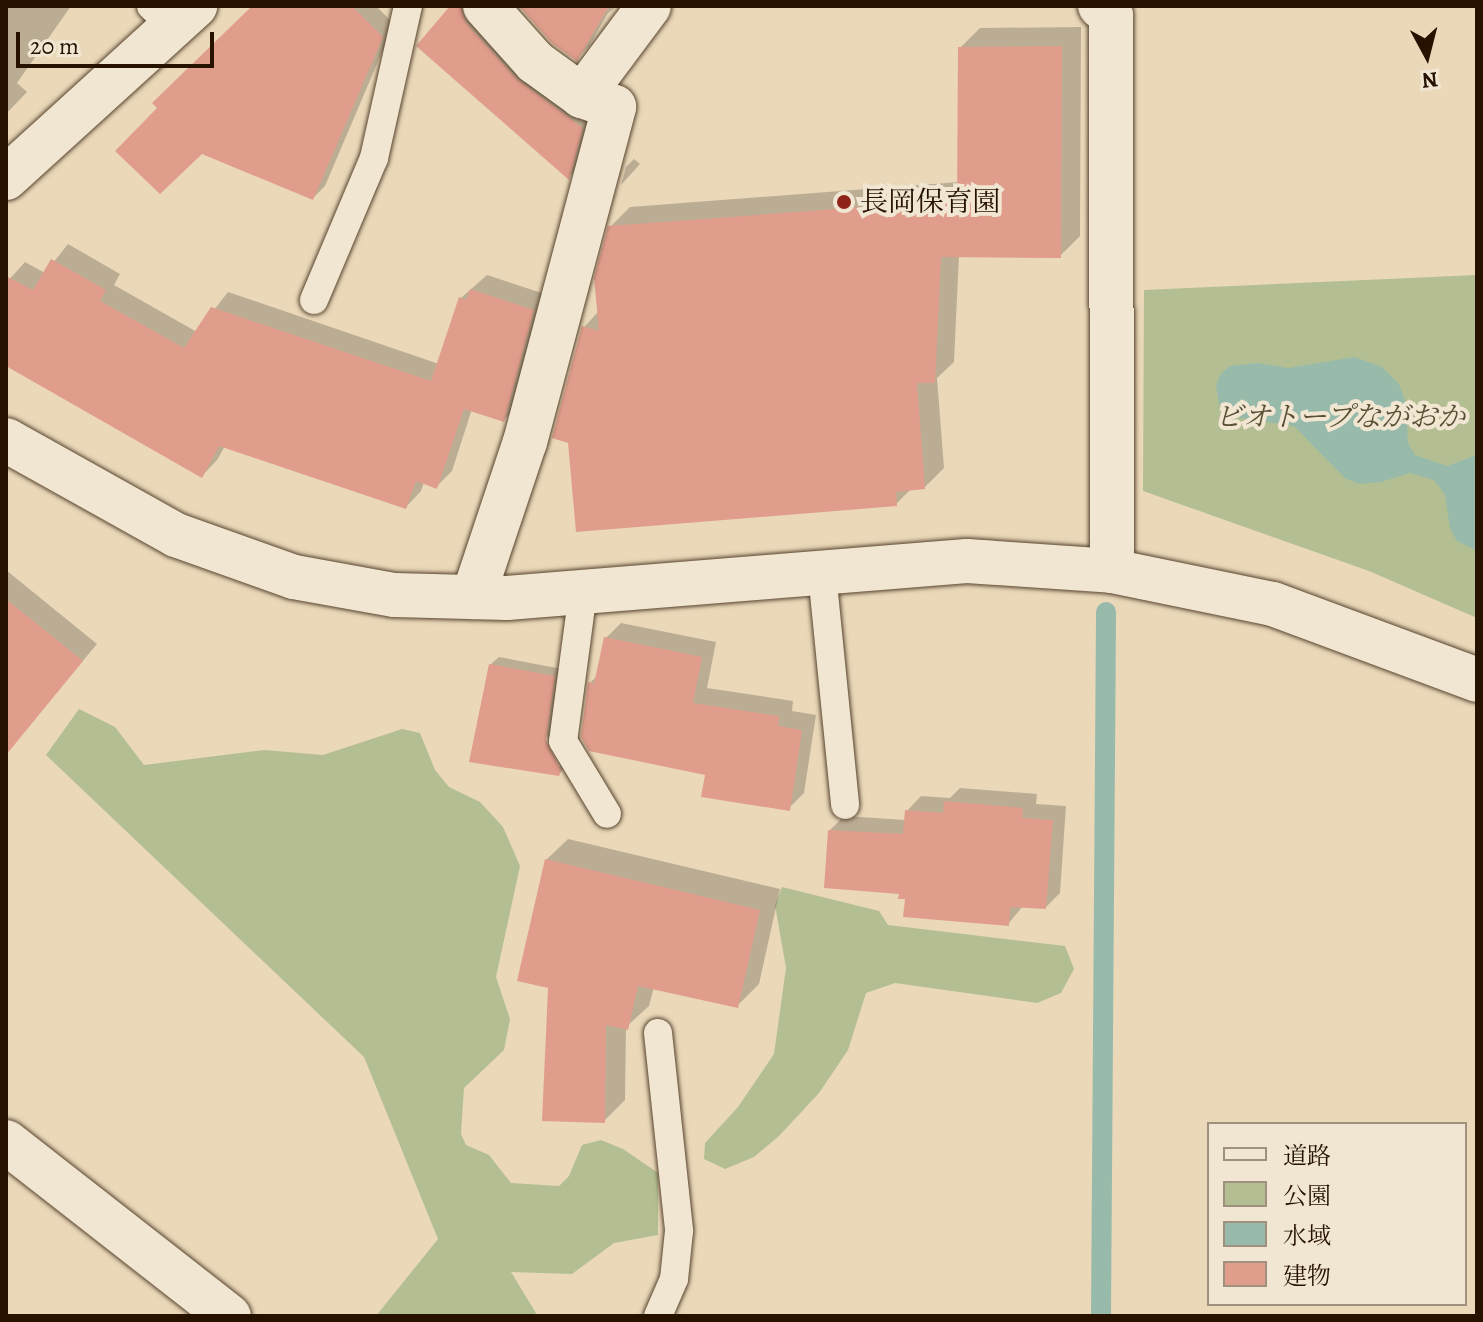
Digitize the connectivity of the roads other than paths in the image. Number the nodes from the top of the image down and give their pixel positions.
1 (408, 6) edge
2 (485, 6) edge
3 (649, 6) edge
4 (1100, 6) edge
5 (173, 13) edge
6 (582, 96) junction
7 (6, 178) edge
8 (314, 300) dead end
9 (6, 440) edge
10 (1112, 571) junction
11 (822, 573) junction
12 (583, 592) junction
13 (473, 597) junction
14 (1477, 680) edge
15 (845, 805) dead end
16 (607, 814) dead end
17 (658, 1033) dead end
18 (6, 1142) edge
19 (229, 1316) edge
20 (658, 1316) edge

1 - 8 lane
2 - 6 street
3 - 6 street
4 - 10 street
5 - 7 street
6 - 13 street
9 - 13 street
10 - 11 street
10 - 14 street
11 - 12 street
11 - 15 lane
12 - 13 street
12 - 16 lane
17 - 20 lane
18 - 19 street

